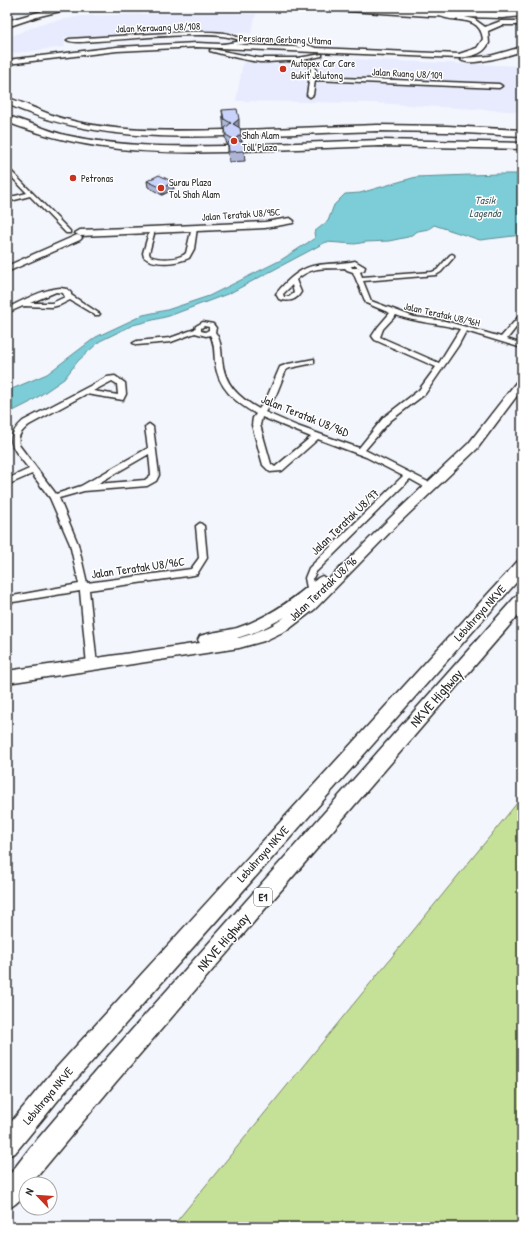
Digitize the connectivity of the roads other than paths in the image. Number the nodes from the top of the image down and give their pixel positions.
1 (42, 7) edge
2 (66, 7) edge
3 (315, 7) edge
4 (410, 7) edge
5 (490, 7) edge
6 (519, 7) edge
7 (522, 8) edge
8 (21, 10) dead end
9 (429, 13) junction
10 (522, 13) edge
11 (522, 23) edge
12 (7, 24) edge
13 (485, 30) junction
14 (69, 40) dead end
15 (246, 41) junction
16 (220, 46) junction
17 (522, 49) edge
18 (212, 50) junction
19 (319, 52) junction
20 (298, 60) junction
21 (9, 65) edge
22 (313, 78) junction
23 (499, 86) dead end
24 (310, 95) dead end
25 (7, 101) edge
26 (7, 119) edge
27 (225, 133) edge
28 (240, 133) edge
29 (522, 133) edge
30 (522, 146) edge
31 (227, 148) edge
32 (242, 148) edge
33 (7, 169) edge
34 (30, 194) junction
35 (7, 200) edge
36 (290, 220) dead end
37 (194, 228) junction
38 (152, 230) junction
39 (67, 234) junction
40 (79, 236) junction
41 (452, 256) dead end
42 (7, 264) edge
43 (7, 269) edge
44 (359, 279) junction
45 (293, 280) dead end
46 (68, 296) junction
47 (23, 304) junction
48 (7, 311) edge
49 (394, 313) junction
50 (97, 314) dead end
51 (522, 316) edge
52 (464, 328) junction
53 (502, 340) junction
54 (137, 343) dead end
55 (522, 346) edge
56 (311, 361) dead end
57 (440, 366) junction
58 (522, 371) edge
59 (522, 382) edge
60 (86, 392) junction
61 (121, 398) junction
62 (124, 407) dead end
63 (261, 413) junction
64 (149, 427) dead end
65 (318, 435) junction
66 (152, 449) junction
67 (360, 451) junction
68 (34, 470) junction
69 (409, 475) junction
70 (7, 482) edge
71 (427, 485) junction
72 (84, 488) junction
73 (54, 497) junction
74 (200, 526) dead end
75 (522, 566) edge
76 (84, 587) junction
77 (311, 591) junction
78 (7, 600) edge
79 (522, 600) edge
80 (91, 661) junction
81 (7, 669) edge
82 (7, 677) edge
83 (7, 1145) edge
84 (7, 1196) edge

1 - 8 highway
2 - 12 highway
3 - 9 highway
4 - 10 highway
5 - 7 highway
6 - 7 highway
9 - 10 highway
9 - 13 main road
11 - 13 main road
13 - 19 main road, Persiaran Gerbang Utama
14 - 15 street, Jalan Kerawang U8/108
15 - 16 street
15 - 19 street
16 - 19 main road, Persiaran Gerbang Utama
16 - 21 main road, Persiaran Gerbang Utama
17 - 19 main road, Persiaran Gerbang Utama
18 - 19 main road, Persiaran Gerbang Utama
18 - 20 street
18 - 21 main road, Persiaran Gerbang Utama
19 - 20 street
20 - 22 street
22 - 23 street, Jalan Ruang U8/109
22 - 24 street
25 - 27 highway
26 - 31 highway
28 - 29 highway
30 - 32 highway
33 - 34 street
34 - 35 street
34 - 39 street
36 - 37 main road, Jalan Teratak U8/95C
37 - 38 main road, Jalan Teratak U8/95C
37 - 38 street, Jalan Teratak U8/95C
38 - 40 main road, Jalan Teratak U8/95C
39 - 40 main road
39 - 42 main road
40 - 43 main road
41 - 44 street
44 - 45 street, Jalan Teratak U8/96H
44 - 49 street, Jalan Teratak U8/96H
46 - 47 street
46 - 47 street
46 - 50 street
47 - 48 street
49 - 52 street, Jalan Teratak U8/96H
49 - 57 street
51 - 53 street
52 - 53 street, Jalan Teratak U8/96H
52 - 57 street
53 - 55 street, Jalan Teratak U8/96H
54 - 63 street, Jalan Teratak U8/96D
56 - 63 street
57 - 67 street
58 - 71 main road, Jalan Teratak U8/96
59 - 71 main road, Jalan Teratak U8/96
60 - 61 street
60 - 61 street
60 - 68 street
61 - 62 street
63 - 65 street, Jalan Teratak U8/96D
63 - 65 street
64 - 66 street
65 - 67 street, Jalan Teratak U8/96D
66 - 72 street
66 - 72 street
67 - 69 street, Jalan Teratak U8/96D
68 - 70 street
68 - 73 street
69 - 71 street, Jalan Teratak U8/96D
69 - 77 street, Jalan Teratak U8/97
71 - 77 main road, Jalan Teratak U8/96
71 - 80 main road, Jalan Teratak U8/96
72 - 73 street
73 - 76 street
74 - 76 street, Jalan Teratak U8/96C
75 - 83 highway, Lebuhraya NKVE / E1
76 - 78 street, Jalan Teratak U8/96C
76 - 80 street
77 - 80 main road, Jalan Teratak U8/96
79 - 84 highway, NKVE Highway / E1
80 - 81 main road, Jalan Teratak U8/96
80 - 82 main road, Jalan Teratak U8/96

